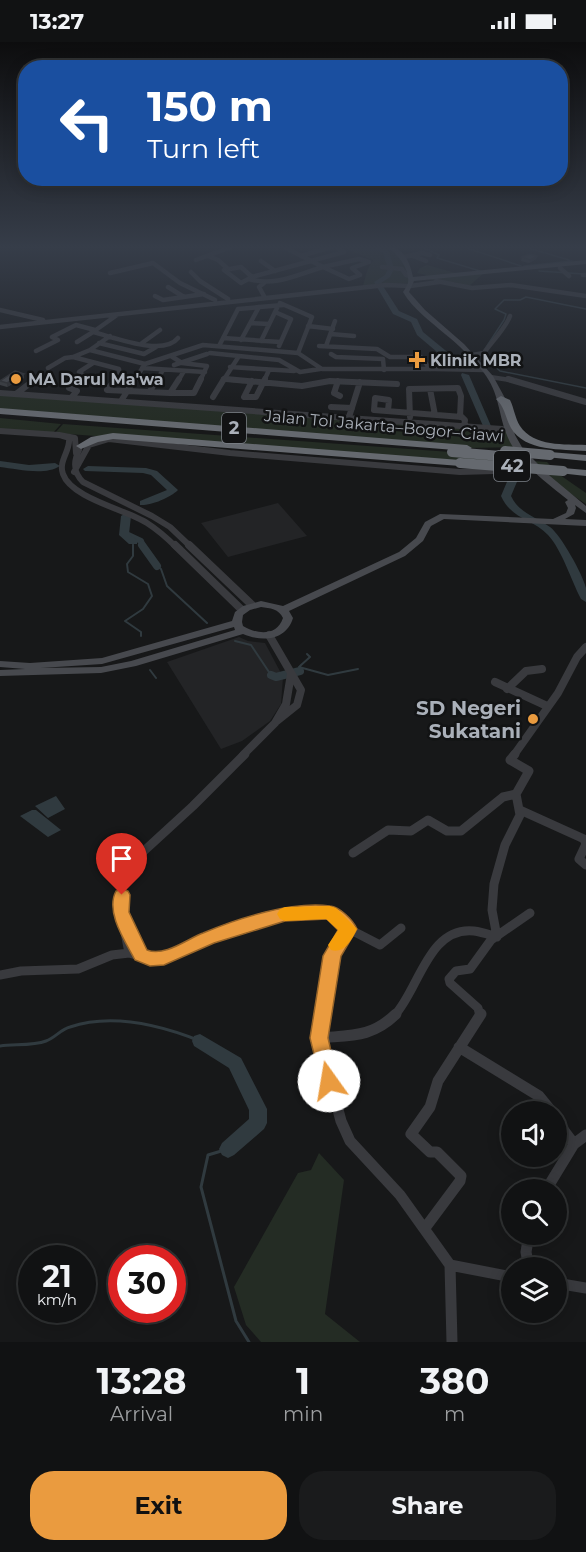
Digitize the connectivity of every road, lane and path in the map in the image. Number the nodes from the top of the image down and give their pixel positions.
1 (259, 307) edge
2 (157, 308) edge
3 (252, 308) edge
4 (279, 308) edge
5 (289, 308) edge
6 (419, 308) edge
7 (238, 309) joint
8 (0, 310) edge
9 (121, 311) junction
10 (275, 312) junction
11 (510, 316) dead end
12 (43, 320) junction
13 (335, 321) dead end
14 (251, 323) junction
15 (269, 324) junction
16 (0, 326) edge
17 (308, 326) junction
18 (160, 330) dead end
19 (94, 331) junction
20 (332, 332) junction
21 (110, 336) junction
22 (354, 336) dead end
23 (178, 338) dead end
24 (201, 338) dead end
25 (223, 338) junction
26 (242, 340) junction
27 (261, 341) junction
28 (77, 342) dead end
29 (280, 342) junction
30 (99, 343) junction
31 (142, 343) junction
32 (219, 346) junction
33 (319, 346) dead end
34 (326, 346) junction
35 (156, 347) junction
36 (196, 347) junction
37 (90, 350) junction
38 (276, 350) junction
39 (36, 351) dead end
40 (298, 353) junction
41 (331, 354) dead end
42 (472, 355) junction
43 (171, 356) junction
44 (239, 356) junction
45 (73, 357) junction
46 (390, 357) junction
47 (93, 363) junction
48 (182, 363) junction
49 (174, 365) dead end
50 (144, 366) junction
51 (230, 367) junction
52 (48, 368) dead end
53 (320, 369) junction
54 (429, 369) junction
55 (163, 370) junction
56 (269, 370) junction
57 (294, 370) junction
58 (388, 370) junction
59 (482, 370) junction
60 (184, 371) junction
61 (205, 372) junction
62 (82, 377) dead end
63 (223, 379) junction
64 (492, 379) junction
65 (252, 381) junction
66 (338, 381) junction
67 (262, 382) junction
68 (360, 382) junction
69 (385, 383) junction
70 (29, 384) dead end
71 (397, 384) dead end
72 (69, 388) dead end
73 (430, 389) junction
74 (126, 391) junction
75 (150, 392) junction
76 (0, 393) edge
77 (170, 393) junction
78 (16, 394) junction
79 (378, 394) junction
80 (340, 396) dead end
81 (213, 397) dead end
82 (71, 399) junction
83 (498, 399) junction
84 (586, 400) edge
85 (121, 401) junction
86 (331, 407) dead end
87 (352, 408) junction
88 (367, 408) dead end
89 (0, 411) edge
90 (388, 411) junction
91 (410, 413) junction
92 (435, 415) junction
93 (0, 417) edge
94 (349, 417) junction
95 (460, 417) junction
96 (365, 418) junction
97 (409, 423) junction
98 (465, 427) junction
99 (499, 429) junction
100 (0, 430) edge
101 (59, 435) junction
102 (586, 448) edge
103 (79, 450) junction
104 (552, 458) junction
105 (586, 458) edge
106 (586, 464) edge
107 (74, 472) junction
108 (586, 473) edge
109 (534, 474) junction
110 (107, 495) junction
111 (99, 501) junction
112 (569, 502) junction
113 (586, 510) edge
114 (586, 521) edge
115 (552, 523) junction
116 (586, 528) edge
117 (247, 608) junction
118 (283, 610) junction
119 (239, 627) junction
120 (269, 635) junction
121 (586, 647) edge
122 (0, 664) edge
123 (542, 669) dead end
124 (0, 673) edge
125 (291, 674) junction
126 (495, 682) dead end
127 (507, 688) junction
128 (288, 695) junction
129 (302, 697) junction
130 (546, 706) junction
131 (275, 723) junction
132 (516, 794) junction
133 (520, 810) junction
134 (353, 853) dead end
135 (586, 865) edge
136 (121, 912) junction
137 (530, 913) dead end
138 (400, 928) dead end
139 (349, 929) junction
140 (496, 937) junction
141 (129, 953) junction
142 (141, 955) junction
143 (0, 975) edge
144 (319, 1038) junction
145 (459, 1047) junction
146 (543, 1101) edge
147 (567, 1135) edge
148 (586, 1135) edge
149 (574, 1144) junction
150 (553, 1179) edge
151 (425, 1228) junction
152 (450, 1265) junction
153 (501, 1275) edge
154 (567, 1285) edge
155 (586, 1288) edge
156 (452, 1342) edge

1 - 14 street
2 - 9 street
3 - 7 street
4 - 10 street
5 - 17 street
6 - 42 main road
7 - 25 street
8 - 12 street
9 - 12 street
9 - 16 street
9 - 19 street
10 - 15 street
10 - 29 street
11 - 42 street
12 - 16 street
13 - 20 street
14 - 15 street
14 - 26 street
15 - 27 street
17 - 20 street
17 - 40 street
18 - 31 street
19 - 21 street
19 - 28 street
19 - 39 street
20 - 22 street
20 - 34 street
21 - 30 street
21 - 31 street
23 - 35 street
24 - 36 street
25 - 26 street
25 - 32 street
26 - 27 street
27 - 29 street
29 - 38 street
30 - 35 street
30 - 37 street
31 - 35 street
32 - 36 street
32 - 38 street
33 - 34 street
34 - 46 street
36 - 43 street
37 - 45 street
37 - 50 street
38 - 40 street
40 - 53 street
41 - 58 street
42 - 59 main road
43 - 48 street
43 - 50 street
44 - 48 street
44 - 51 street
44 - 57 street
45 - 47 street
45 - 52 street
46 - 54 street
46 - 58 street
47 - 62 street
47 - 74 street
48 - 49 street
48 - 61 street
50 - 55 street
50 - 74 street
51 - 56 street
51 - 63 street
53 - 57 street
53 - 58 street
54 - 58 street
54 - 59 street
55 - 60 street
55 - 75 street
56 - 57 street
56 - 67 street
58 - 69 street
59 - 64 main road
60 - 61 street
60 - 77 street
61 - 77 street
63 - 65 street
63 - 81 street
64 - 83 main road
64 - 84 street
65 - 67 street
65 - 67 street
66 - 67 street
66 - 68 street
66 - 80 street
68 - 69 street
68 - 87 street
69 - 71 street
69 - 79 street
70 - 78 street
72 - 82 street
73 - 91 street
73 - 92 street
73 - 95 street
74 - 75 street
74 - 85 street
75 - 77 street
76 - 78 street
78 - 82 street
79 - 90 street
79 - 90 street
82 - 85 street
83 - 99 main road
83 - 102 highway
83 - 113 main road
85 - 94 street
86 - 87 street
87 - 94 street
88 - 96 street
89 - 104 highway, Jalan Tol Jakarta–Bogor–Ciawi / 2, bridge
90 - 91 street
91 - 92 street
91 - 97 street
92 - 95 street
93 - 104 highway, Jalan Tol Jakarta–Bogor–Ciawi / 2, bridge
94 - 96 street
95 - 98 street
96 - 97 street
97 - 98 street
98 - 99 street
99 - 109 main road
100 - 101 street
101 - 103 street
101 - 111 street
103 - 107 street
103 - 108 highway, 42, bridge
104 - 105 highway, Jalan Tol Jakarta–Bogor–Ciawi / 2
104 - 106 highway, Jalan Tol Jakarta–Bogor–Ciawi / 2
107 - 109 street
107 - 110 street
109 - 112 main road
110 - 111 street
110 - 117 street
111 - 117 street
112 - 114 main road
112 - 115 main road
114 - 115 main road
115 - 116 main road
115 - 118 main road
117 - 118 main road
117 - 119 main road
118 - 120 main road
119 - 120 main road
119 - 122 main road
119 - 124 main road
120 - 125 street
121 - 130 street
123 - 127 street
125 - 128 street
125 - 129 street
126 - 127 street
127 - 130 street
128 - 129 street
128 - 131 street
129 - 131 street
130 - 132 street
131 - 136 street
132 - 133 street
132 - 134 street
133 - 135 street
133 - 140 street
136 - 141 street
136 - 142 street
137 - 140 street
138 - 139 street
139 - 142 street
139 - 144 street
140 - 144 street
140 - 145 street
141 - 142 street
141 - 143 street
144 - 151 street
145 - 146 street
145 - 151 street
147 - 149 street
148 - 149 street
149 - 150 street
151 - 152 street
152 - 153 street
152 - 156 street
154 - 155 street

